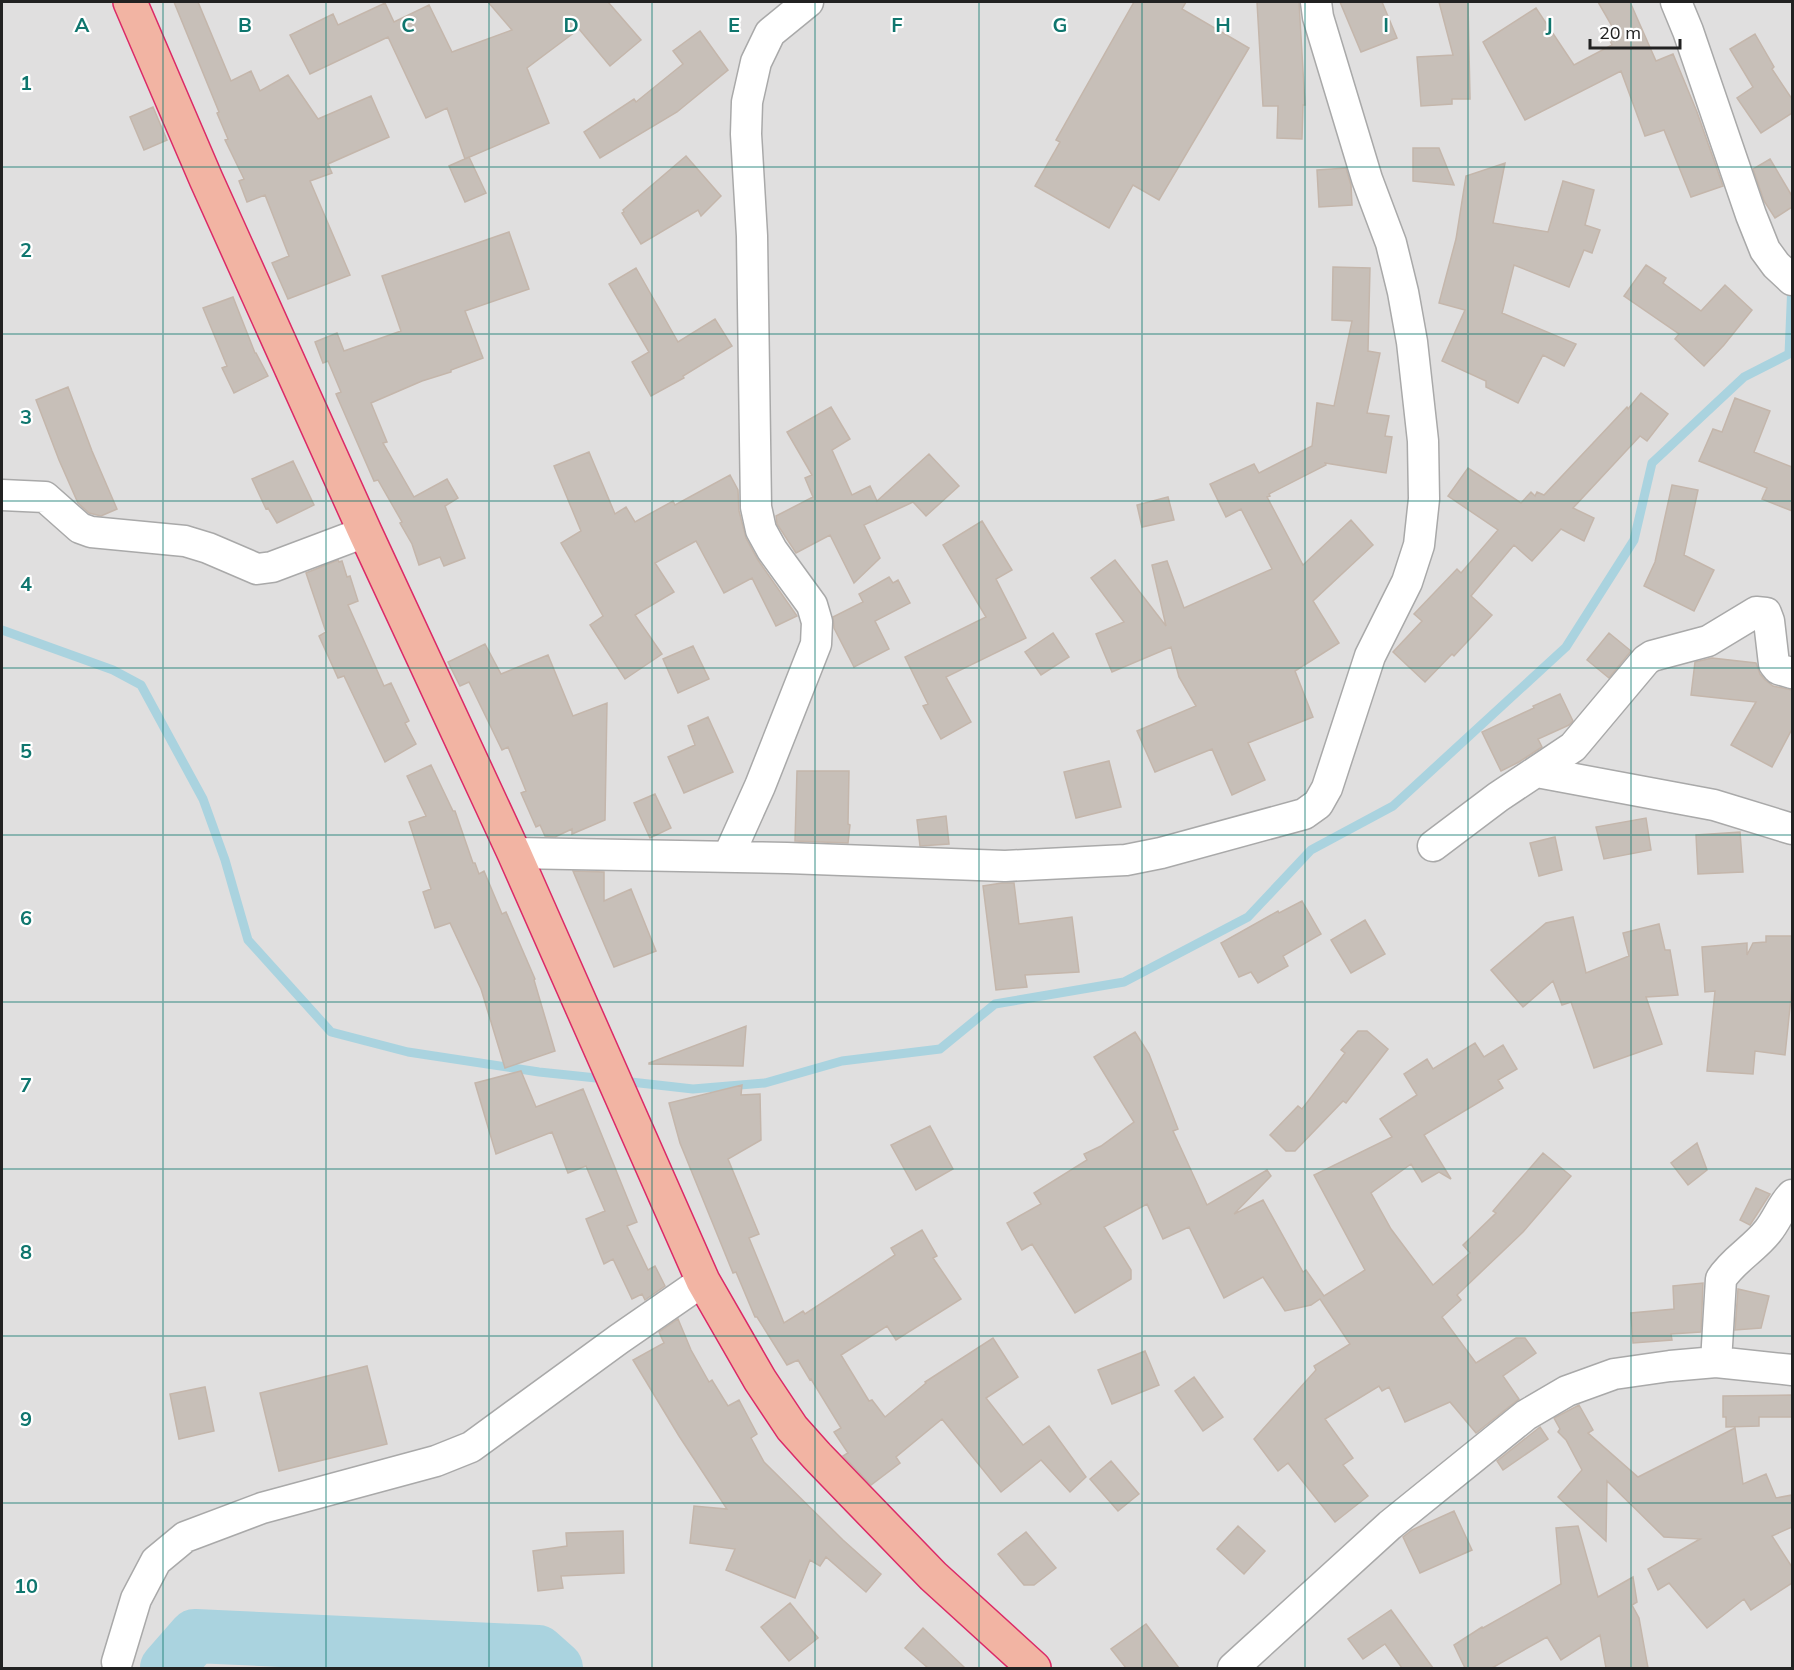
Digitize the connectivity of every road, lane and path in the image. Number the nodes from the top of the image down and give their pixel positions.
1 (130, 2) edge
2 (808, 2) edge
3 (1316, 2) edge
4 (1676, 2) edge
5 (1784, 272) edge
6 (2, 495) edge
7 (365, 532) junction
8 (1792, 673) edge
9 (1537, 772) junction
10 (1792, 829) edge
11 (1434, 846) dead end
12 (514, 853) junction
13 (728, 857) junction
14 (1792, 1195) edge
15 (703, 1281) junction
16 (1716, 1362) junction
17 (1792, 1370) edge
18 (117, 1662) dead end
19 (1034, 1668) edge
20 (1233, 1668) edge

1 - 7 highway
2 - 13 street
3 - 13 street
4 - 5 street
6 - 7 street
7 - 12 highway
8 - 9 street
9 - 10 street
9 - 11 street
12 - 13 street
12 - 15 highway
14 - 16 street
15 - 18 street
15 - 19 highway
16 - 17 street
16 - 20 street

